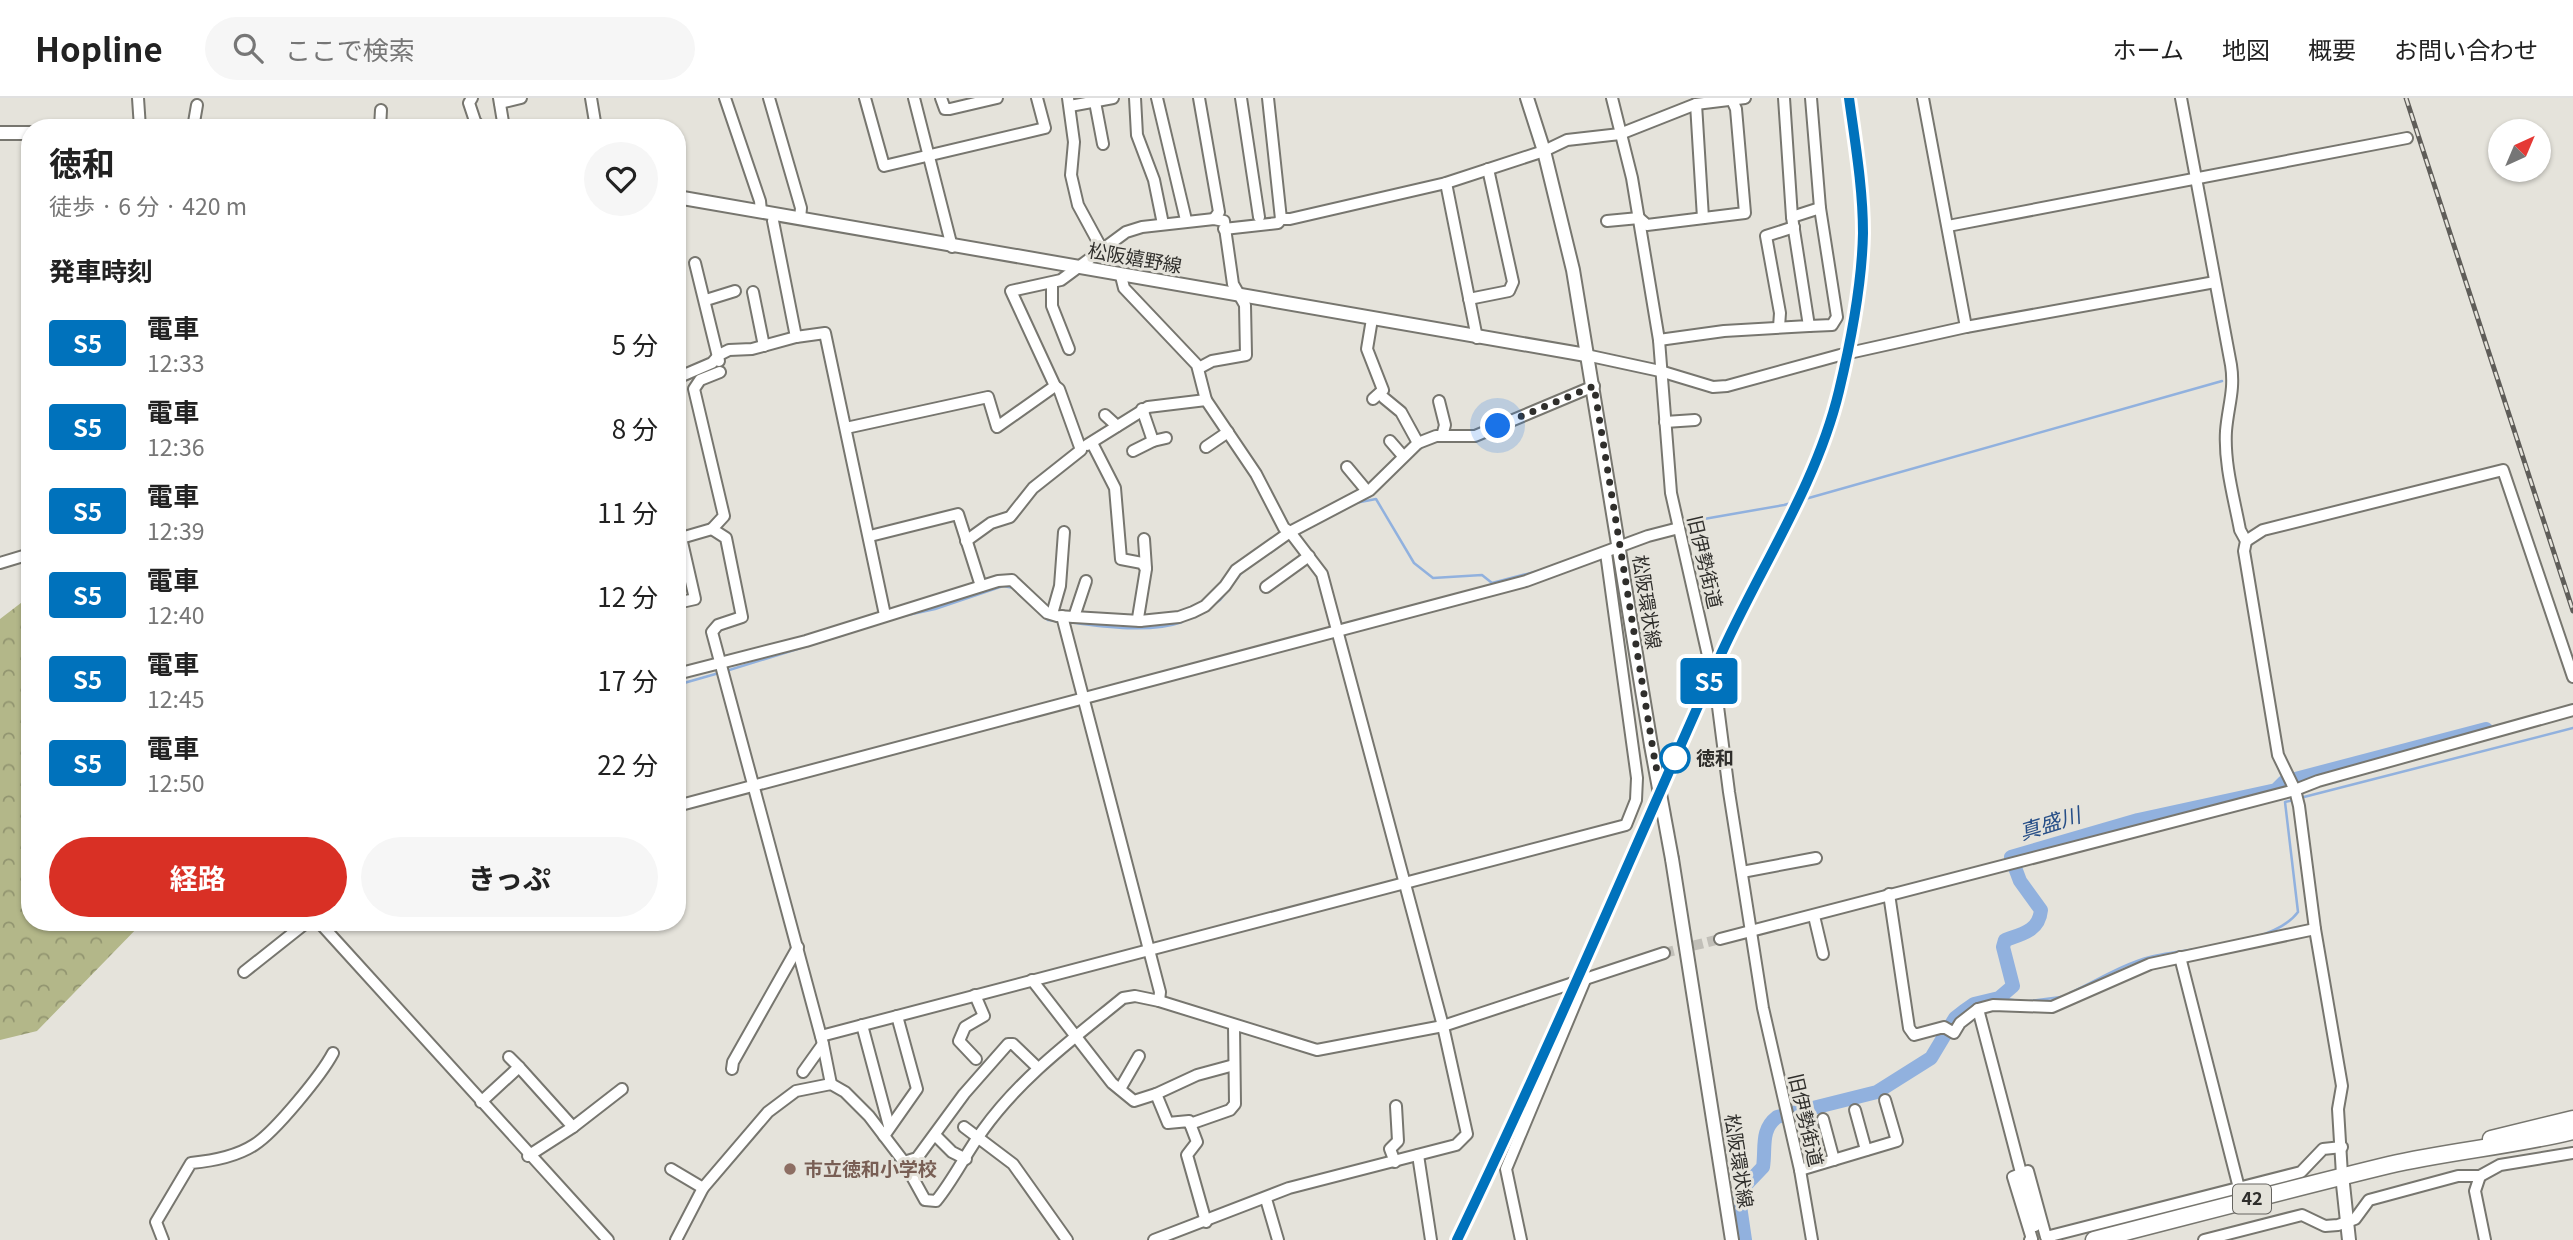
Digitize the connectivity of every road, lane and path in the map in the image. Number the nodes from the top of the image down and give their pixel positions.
1 (138, 98) edge
2 (521, 98) edge
3 (591, 98) edge
4 (725, 98) edge
5 (769, 98) edge
6 (865, 98) edge
7 (914, 98) edge
8 (941, 98) edge
9 (997, 98) edge
10 (1037, 98) edge
11 (1114, 98) edge
12 (1135, 98) edge
13 (1157, 98) edge
14 (1199, 98) edge
15 (1241, 98) edge
16 (1268, 98) edge
17 (1527, 98) edge
18 (1612, 98) edge
19 (1745, 98) edge
20 (1784, 98) edge
21 (1811, 98) edge
22 (1923, 98) edge
23 (2181, 98) edge
24 (469, 100) edge
25 (1732, 100) junction
26 (500, 101) edge
27 (1069, 102) edge
28 (1095, 102) junction
29 (1696, 104) junction
30 (197, 105) dead end
31 (381, 110) dead end
32 (139, 119) edge
33 (195, 119) edge
34 (380, 119) edge
35 (474, 119) edge
36 (503, 119) edge
37 (594, 119) edge
38 (0, 133) edge
39 (21, 133) edge
40 (1620, 134) junction
41 (2407, 138) dead end
42 (1103, 144) dead end
43 (1544, 151) junction
44 (927, 155) junction
45 (1488, 169) junction
46 (2196, 177) junction
47 (1446, 183) junction
48 (686, 198) edge
49 (1820, 208) junction
50 (761, 211) junction
51 (1259, 217) dead end
52 (1639, 218) junction
53 (1703, 218) junction
54 (800, 219) junction
55 (1214, 219) junction
56 (1281, 219) junction
57 (1186, 220) junction
58 (773, 221) dead end
59 (1607, 221) dead end
60 (1793, 222) junction
61 (1163, 224) junction
62 (1948, 226) junction
63 (1224, 229) junction
64 (953, 247) junction
65 (1103, 251) junction
66 (695, 263) dead end
67 (1080, 268) junction
68 (1121, 276) junction
69 (2215, 282) junction
70 (1052, 284) junction
71 (735, 290) dead end
72 (753, 292) dead end
73 (1240, 296) junction
74 (1469, 299) junction
75 (706, 300) junction
76 (1372, 319) junction
77 (1809, 326) junction
78 (1779, 327) junction
79 (1966, 327) junction
80 (796, 337) junction
81 (1477, 338) junction
82 (1658, 340) junction
83 (764, 346) junction
84 (1069, 349) dead end
85 (1586, 355) junction
86 (719, 363) junction
87 (1199, 368) junction
88 (1660, 370) junction
89 (686, 374) edge
90 (1055, 386) junction
91 (1594, 386) junction
92 (1206, 400) junction
93 (1439, 401) dead end
94 (1142, 410) junction
95 (1105, 415) dead end
96 (1695, 420) dead end
97 (1665, 422) junction
98 (1116, 426) junction
99 (846, 428) junction
100 (1228, 432) junction
101 (1442, 436) junction
102 (1166, 438) dead end
103 (1153, 441) junction
104 (1390, 441) dead end
105 (1418, 443) junction
106 (1086, 445) junction
107 (1206, 447) dead end
108 (1133, 452) dead end
109 (1403, 456) junction
110 (1347, 467) dead end
111 (1367, 492) junction
112 (1679, 528) junction
113 (712, 529) junction
114 (1065, 531) dead end
115 (1290, 532) junction
116 (870, 536) junction
117 (686, 537) edge
118 (1144, 540) dead end
119 (966, 541) junction
120 (2246, 541) junction
121 (1619, 548) junction
122 (1606, 554) junction
123 (1310, 555) junction
124 (21, 557) edge
125 (686, 560) edge
126 (0, 563) edge
127 (1146, 569) junction
128 (1086, 581) dead end
129 (981, 586) junction
130 (1266, 587) dead end
131 (686, 601) edge
132 (885, 615) junction
133 (1063, 616) junction
134 (1140, 621) junction
135 (1336, 631) junction
136 (720, 662) junction
137 (686, 671) edge
138 (2573, 677) edge
139 (1082, 699) junction
140 (2573, 710) edge
141 (754, 785) junction
142 (2297, 796) junction
143 (686, 804) edge
144 (1816, 858) dead end
145 (1742, 872) junction
146 (1403, 881) junction
147 (1889, 894) junction
148 (1814, 916) junction
149 (2315, 929) junction
150 (296, 931) edge
151 (327, 931) edge
152 (1752, 933) junction
153 (1720, 939) tunnel mouth
154 (798, 947) junction
155 (1147, 950) junction
156 (1664, 953) tunnel mouth
157 (1823, 954) dead end
158 (2180, 957) junction
159 (244, 972) dead end
160 (1032, 980) junction
161 (1585, 980) junction
162 (975, 995) junction
163 (1159, 1001) junction
164 (1978, 1009) junction
165 (897, 1016) junction
166 (862, 1025) junction
167 (1234, 1026) junction
168 (1443, 1026) junction
169 (1076, 1037) junction
170 (822, 1040) junction
171 (333, 1053) dead end
172 (509, 1056) dead end
173 (1139, 1056) dead end
174 (975, 1059) dead end
175 (1234, 1065) junction
176 (519, 1067) junction
177 (1038, 1068) junction
178 (732, 1069) dead end
179 (803, 1072) dead end
180 (831, 1084) junction
181 (622, 1089) dead end
182 (1120, 1089) junction
183 (1156, 1094) junction
184 (1885, 1100) dead end
185 (481, 1102) junction
186 (1396, 1106) dead end
187 (1855, 1110) dead end
188 (1824, 1119) dead end
189 (2573, 1119) edge
190 (1191, 1124) junction
191 (573, 1126) junction
192 (964, 1127) dead end
193 (887, 1131) junction
194 (2573, 1131) edge
195 (935, 1135) junction
196 (978, 1140) junction
197 (2342, 1147) junction
198 (1866, 1150) junction
199 (2573, 1153) edge
200 (1418, 1155) junction
201 (528, 1156) junction
202 (966, 1159) junction
203 (1834, 1160) junction
204 (2410, 1161) junction
205 (904, 1162) junction
206 (1395, 1162) junction
207 (671, 1169) dead end
208 (1800, 1170) junction
209 (2021, 1173) junction
210 (2342, 1175) junction
211 (2480, 1176) junction
212 (702, 1188) junction
213 (2239, 1188) junction
214 (1266, 1199) junction
215 (1206, 1222) junction
216 (2348, 1223) junction
217 (163, 1240) edge
218 (608, 1240) edge
219 (676, 1240) edge
220 (1067, 1240) edge
221 (1154, 1240) edge
222 (1278, 1240) edge
223 (1431, 1240) edge
224 (1521, 1240) edge
225 (1732, 1240) edge
226 (1812, 1240) edge
227 (2030, 1240) edge
228 (2039, 1240) edge
229 (2094, 1240) edge
230 (2204, 1240) edge
231 (2349, 1240) edge
232 (2485, 1240) edge

1 - 32 street
2 - 26 street
3 - 37 street
4 - 50 street
5 - 54 street
6 - 44 street
7 - 44 street
8 - 9 street
10 - 44 street
11 - 28 street
12 - 61 street
13 - 57 street
14 - 55 street
15 - 51 street
16 - 56 street
17 - 43 main road, 松阪環状線
18 - 40 street, 旧伊勢街道
19 - 25 street
20 - 60 street
21 - 49 street
22 - 62 street
23 - 46 street
24 - 35 street
25 - 29 street
25 - 53 street
26 - 36 street
27 - 28 street
27 - 65 street
28 - 42 street
29 - 40 street
29 - 53 street
30 - 33 street
31 - 34 street
38 - 39 main road
40 - 43 street
40 - 52 street, 旧伊勢街道
41 - 46 street
43 - 45 street
43 - 85 main road, 松阪環状線
44 - 64 street
45 - 47 street
45 - 74 street
46 - 62 street
46 - 69 street
47 - 56 street
47 - 74 street
48 - 50 main road, 松阪嬉野線
49 - 60 street
49 - 77 street
50 - 54 main road, 松阪嬉野線
52 - 53 street
52 - 59 street
52 - 82 street, 旧伊勢街道
54 - 64 main road, 松阪嬉野線
55 - 57 street
55 - 63 street
56 - 63 street
57 - 61 street
58 - 80 street
60 - 77 street
60 - 78 street
61 - 65 street
62 - 79 street
63 - 73 street
64 - 67 main road, 松阪嬉野線
65 - 67 street
66 - 75 street
67 - 68 main road, 松阪嬉野線
67 - 70 street
68 - 73 main road, 松阪嬉野線
68 - 87 street
69 - 79 street
69 - 120 street
70 - 84 street
70 - 90 street
71 - 75 street
72 - 83 street
73 - 76 main road, 松阪嬉野線
73 - 87 street
74 - 81 street
75 - 86 street
76 - 81 main road, 松阪嬉野線
76 - 105 street
77 - 78 street
78 - 82 street
79 - 88 street
80 - 83 street
80 - 99 street
81 - 85 main road, 松阪嬉野線
82 - 88 street, 旧伊勢街道
83 - 86 street
85 - 88 street
85 - 91 main road, 松阪環状線
86 - 89 street
86 - 113 street
87 - 92 street
88 - 97 street, 旧伊勢街道
90 - 99 street
90 - 106 street
91 - 101 street
91 - 121 main road, 松阪環状線
92 - 94 street
92 - 100 street
93 - 101 street
94 - 98 street
94 - 103 street
95 - 98 street
96 - 97 street
97 - 112 street, 旧伊勢街道
98 - 106 street
99 - 116 street
100 - 107 street
100 - 115 street
101 - 105 street
102 - 103 street
103 - 108 street
104 - 109 street
105 - 109 street
106 - 119 street
106 - 127 street
109 - 111 street
110 - 111 street
111 - 115 street
112 - 121 street
112 - 145 street, 旧伊勢街道
113 - 117 street
113 - 136 street
114 - 133 street
115 - 123 street
115 - 134 street
116 - 119 street
116 - 132 street
118 - 127 street
119 - 129 street
120 - 138 street
120 - 142 street
121 - 122 street
121 - 225 main road, 松阪環状線, bridge
122 - 135 street
122 - 146 street
123 - 130 street
123 - 135 street
124 - 126 street
125 - 131 street
127 - 134 street
128 - 133 street
129 - 132 street
129 - 133 street
132 - 136 street
133 - 134 street
133 - 139 street
135 - 139 street
135 - 146 street
136 - 137 street
136 - 141 street
139 - 141 street
139 - 155 street
140 - 142 street
141 - 143 street
141 - 154 street
142 - 147 street
142 - 149 street
144 - 145 street
145 - 152 street, 旧伊勢街道
146 - 155 street
146 - 168 street
147 - 148 street
147 - 164 street
148 - 152 street
148 - 157 street
149 - 158 street
149 - 197 street
150 - 159 street
151 - 185 street
152 - 153 street
152 - 208 street, 旧伊勢街道
154 - 170 street
154 - 178 street
155 - 160 street
155 - 163 street
156 - 161 street
158 - 164 street
158 - 213 street
160 - 162 street
160 - 169 street
161 - 168 street
161 - 224 street
162 - 165 street
162 - 174 street
163 - 167 street
163 - 169 street
164 - 209 street
165 - 166 street
165 - 193 street
166 - 170 street
166 - 193 street
167 - 168 street
167 - 175 street
168 - 200 street
169 - 177 street
169 - 182 street
170 - 179 street
170 - 180 street
171 - 217 street
172 - 176 street
173 - 182 street
175 - 183 street
175 - 190 street
176 - 185 street
176 - 191 street
177 - 195 street
177 - 196 street
180 - 193 street
180 - 212 street
181 - 191 street
182 - 183 street
183 - 190 street
184 - 198 street
185 - 201 street
186 - 206 street
187 - 198 street
188 - 203 street
189 - 204 highway, 42
190 - 215 street
191 - 201 street
192 - 196 street
193 - 205 street
194 - 204 highway, 42
195 - 202 street
195 - 205 street
196 - 202 street
196 - 220 street
197 - 210 street
197 - 213 street
198 - 203 street
199 - 211 street
200 - 206 street
200 - 223 street
201 - 218 street
202 - 205 street
203 - 208 street
204 - 210 highway, 42
206 - 214 street
207 - 212 street
208 - 226 street, 旧伊勢街道
209 - 213 street
209 - 227 street
209 - 228 street
210 - 216 main road
210 - 229 highway, 42
211 - 216 street
211 - 232 street
212 - 219 street
214 - 215 street
214 - 222 street
215 - 221 street
216 - 230 street
216 - 231 main road

